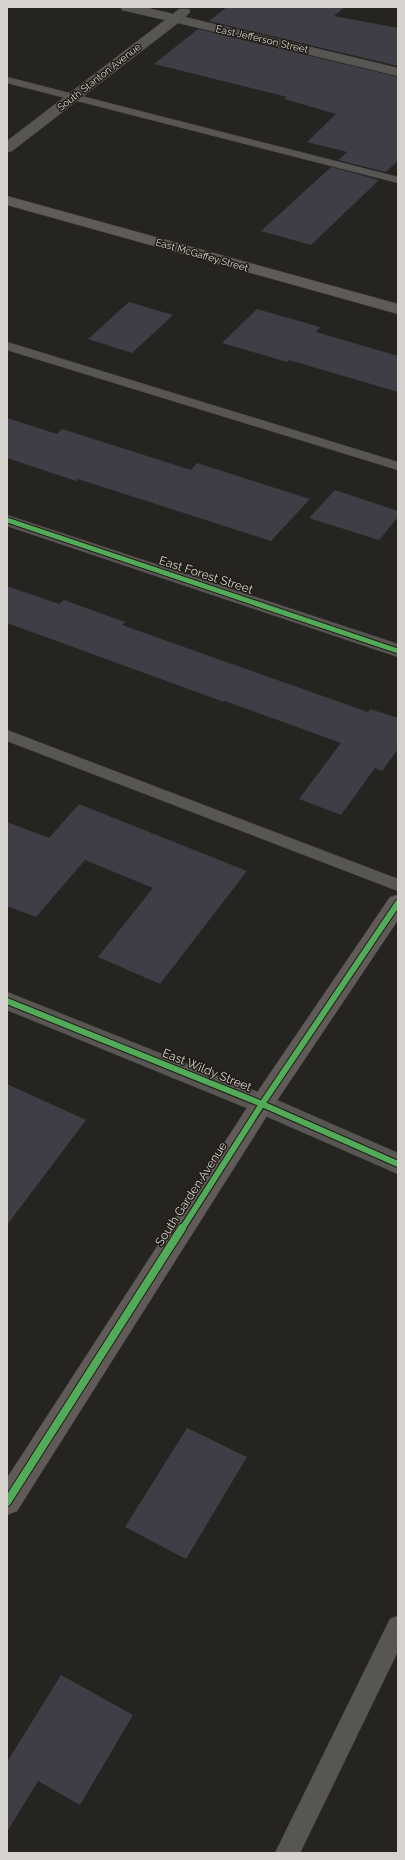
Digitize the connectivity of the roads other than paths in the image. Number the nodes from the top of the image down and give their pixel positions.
1 (127, 7) edge
2 (190, 7) edge
3 (175, 19) junction
4 (398, 72) edge
5 (7, 80) edge
6 (73, 97) junction
7 (7, 148) edge
8 (398, 180) edge
9 (7, 200) edge
10 (398, 309) edge
11 (7, 346) edge
12 (398, 466) edge
13 (7, 520) edge
14 (398, 651) edge
15 (7, 735) edge
16 (398, 885) edge
17 (398, 903) edge
18 (7, 1001) edge
19 (262, 1104) junction
20 (398, 1164) edge
21 (7, 1502) edge
22 (398, 1627) edge
23 (287, 1853) edge

1 - 3 street, East Jefferson Street
2 - 3 street, South Stanton Avenue
3 - 4 street, East Jefferson Street
3 - 6 street, South Stanton Avenue
5 - 6 lane
6 - 7 street, South Stanton Avenue
6 - 8 lane
9 - 10 street, East McGaffey Street
11 - 12 lane
13 - 14 street, East Forest Street
15 - 16 lane
17 - 19 street, South Garden Avenue
18 - 19 street, East Wildy Street
19 - 20 street, East Wildy Street
19 - 21 street, South Garden Avenue
22 - 23 lane

